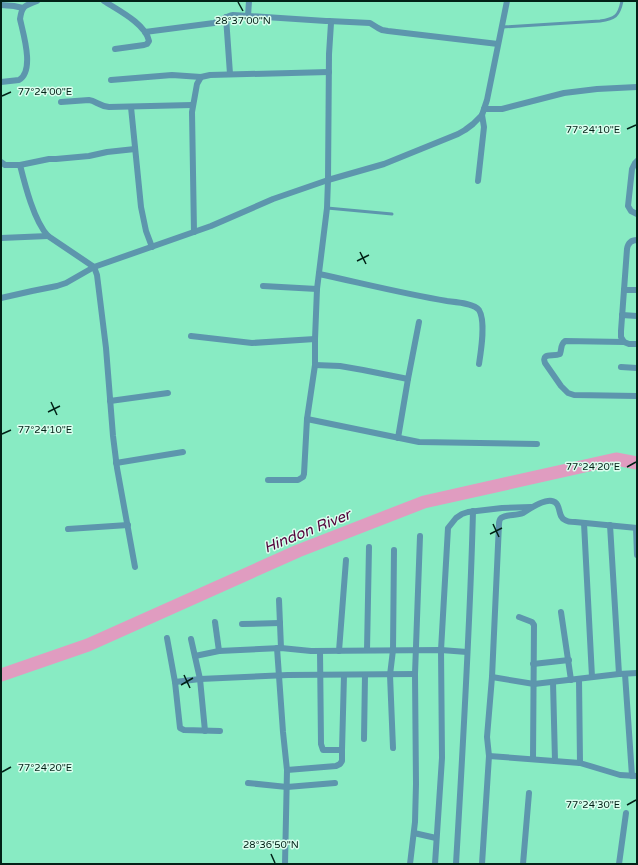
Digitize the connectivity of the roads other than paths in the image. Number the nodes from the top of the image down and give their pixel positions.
1 (38, 1) edge
2 (104, 1) edge
3 (249, 1) edge
4 (507, 1) edge
5 (622, 1) edge
6 (1, 5) edge
7 (23, 8) junction
8 (248, 16) junction
9 (226, 17) junction
10 (329, 21) junction
11 (502, 27) junction
12 (145, 32) junction
13 (498, 44) junction
14 (115, 48) dead end
15 (329, 72) junction
16 (230, 74) junction
17 (201, 77) junction
18 (111, 80) dead end
19 (1, 82) edge
20 (637, 87) edge
21 (61, 102) dead end
22 (192, 105) junction
23 (131, 106) junction
24 (483, 112) junction
25 (135, 149) junction
26 (637, 161) edge
27 (1, 162) edge
28 (20, 165) junction
29 (328, 180) junction
30 (478, 181) dead end
31 (327, 208) junction
32 (392, 214) dead end
33 (637, 214) edge
34 (194, 232) junction
35 (48, 236) junction
36 (1, 238) edge
37 (637, 240) edge
38 (152, 247) junction
39 (94, 267) junction
40 (319, 274) junction
41 (264, 286) dead end
42 (317, 289) junction
43 (624, 290) junction
44 (637, 290) edge
45 (1, 298) edge
46 (622, 315) junction
47 (637, 316) edge
48 (419, 322) dead end
49 (191, 336) dead end
50 (315, 339) junction
51 (624, 342) junction
52 (637, 344) edge
53 (479, 364) dead end
54 (315, 365) junction
55 (621, 367) dead end
56 (637, 368) edge
57 (408, 379) junction
58 (168, 393) dead end
59 (637, 396) edge
60 (110, 401) junction
61 (307, 419) junction
62 (398, 438) junction
63 (537, 444) dead end
64 (183, 452) dead end
65 (116, 463) junction
66 (268, 480) dead end
67 (533, 507) junction
68 (473, 511) junction
69 (584, 523) junction
70 (128, 524) junction
71 (610, 525) junction
72 (636, 528) edge
73 (68, 529) dead end
74 (420, 536) dead end
75 (369, 547) dead end
76 (394, 550) dead end
77 (637, 555) edge
78 (346, 560) dead end
79 (135, 567) dead end
80 (279, 600) dead end
81 (561, 612) dead end
82 (519, 618) dead end
83 (216, 622) dead end
84 (280, 623) junction
85 (242, 624) dead end
86 (168, 638) dead end
87 (192, 639) dead end
88 (279, 648) junction
89 (320, 650) junction
90 (339, 650) junction
91 (367, 650) junction
92 (393, 650) junction
93 (416, 650) junction
94 (441, 650) junction
95 (219, 651) junction
96 (467, 652) junction
97 (195, 656) junction
98 (568, 660) junction
99 (533, 664) junction
100 (637, 673) edge
101 (390, 674) junction
102 (415, 674) junction
103 (622, 674) junction
104 (280, 675) junction
105 (321, 675) junction
106 (344, 675) junction
107 (365, 675) junction
108 (492, 677) junction
109 (592, 677) junction
110 (200, 679) junction
111 (579, 679) junction
112 (571, 680) junction
113 (175, 682) junction
114 (553, 682) junction
115 (534, 684) junction
116 (205, 731) junction
117 (220, 731) dead end
118 (364, 739) dead end
119 (393, 748) dead end
120 (342, 750) junction
121 (489, 756) junction
122 (533, 759) junction
123 (555, 761) junction
124 (580, 763) junction
125 (287, 770) junction
126 (635, 776) edge
127 (248, 783) dead end
128 (335, 783) dead end
129 (287, 787) junction
130 (529, 793) dead end
131 (626, 813) dead end
132 (414, 833) junction
133 (436, 838) junction
134 (285, 864) edge
135 (410, 864) edge
136 (435, 864) edge
137 (456, 864) edge
138 (482, 864) edge
139 (523, 864) edge
140 (619, 864) edge

1 - 7 street
2 - 12 street
3 - 8 street
4 - 11 street
5 - 11 lane
6 - 7 street
7 - 19 street
8 - 9 street
8 - 10 street
9 - 12 street
9 - 16 street
10 - 13 street
10 - 15 street
11 - 13 street
12 - 14 street
13 - 24 street
15 - 16 street
15 - 29 street
16 - 17 street
17 - 18 street
17 - 22 street
20 - 24 street
21 - 23 street
22 - 23 street
22 - 34 street
23 - 25 street
24 - 29 street
24 - 30 street
25 - 28 street
25 - 38 street
26 - 33 street
27 - 28 street
28 - 35 street
29 - 31 street
29 - 34 street
31 - 32 lane
31 - 40 street
34 - 38 street
35 - 36 street
35 - 39 street
37 - 43 street
38 - 39 street
39 - 45 street
39 - 60 street
40 - 42 street
40 - 53 street
41 - 42 street
42 - 50 street
43 - 44 street
43 - 46 street
46 - 47 street
46 - 51 street
48 - 57 street
49 - 50 street
50 - 54 street
51 - 52 street
51 - 59 street
54 - 57 street
54 - 61 street
55 - 56 street
57 - 62 street
58 - 60 street
60 - 65 street
61 - 62 street
61 - 66 street
62 - 63 street
64 - 65 street
65 - 70 street
67 - 68 street
67 - 69 street
67 - 108 street
68 - 94 street
68 - 96 street
69 - 71 street
69 - 109 street
70 - 73 street
70 - 79 street
71 - 72 street
71 - 103 street
72 - 77 street
74 - 93 street
75 - 91 street
76 - 92 street
78 - 90 street
80 - 84 street
81 - 98 street
82 - 99 street
83 - 95 street
84 - 85 street
84 - 88 street
86 - 113 street
87 - 97 street
88 - 89 street
88 - 95 street
88 - 104 street
89 - 90 street
89 - 105 street
90 - 91 street
91 - 92 street
92 - 93 street
92 - 101 street
93 - 94 street
93 - 102 street
94 - 96 street
94 - 133 street
95 - 97 street
96 - 137 street
97 - 110 street
98 - 99 street
98 - 112 street
99 - 115 street
100 - 103 street
101 - 102 street
101 - 107 street
101 - 119 street
102 - 132 street
103 - 109 street
103 - 126 street
104 - 105 street
104 - 110 street
104 - 125 street
105 - 106 street
105 - 120 street
106 - 107 street
106 - 120 street
107 - 118 street
108 - 115 street
108 - 121 street
109 - 111 street
110 - 113 street
110 - 116 street
111 - 112 street
111 - 124 street
112 - 114 street
113 - 116 street
114 - 115 street
114 - 123 street
115 - 122 street
116 - 117 street
120 - 125 street
121 - 122 street
121 - 138 street
122 - 123 street
123 - 124 street
124 - 126 street
125 - 129 street
127 - 129 street
128 - 129 street
129 - 134 street
130 - 139 street
131 - 140 street
132 - 133 street
132 - 135 street
133 - 136 street

